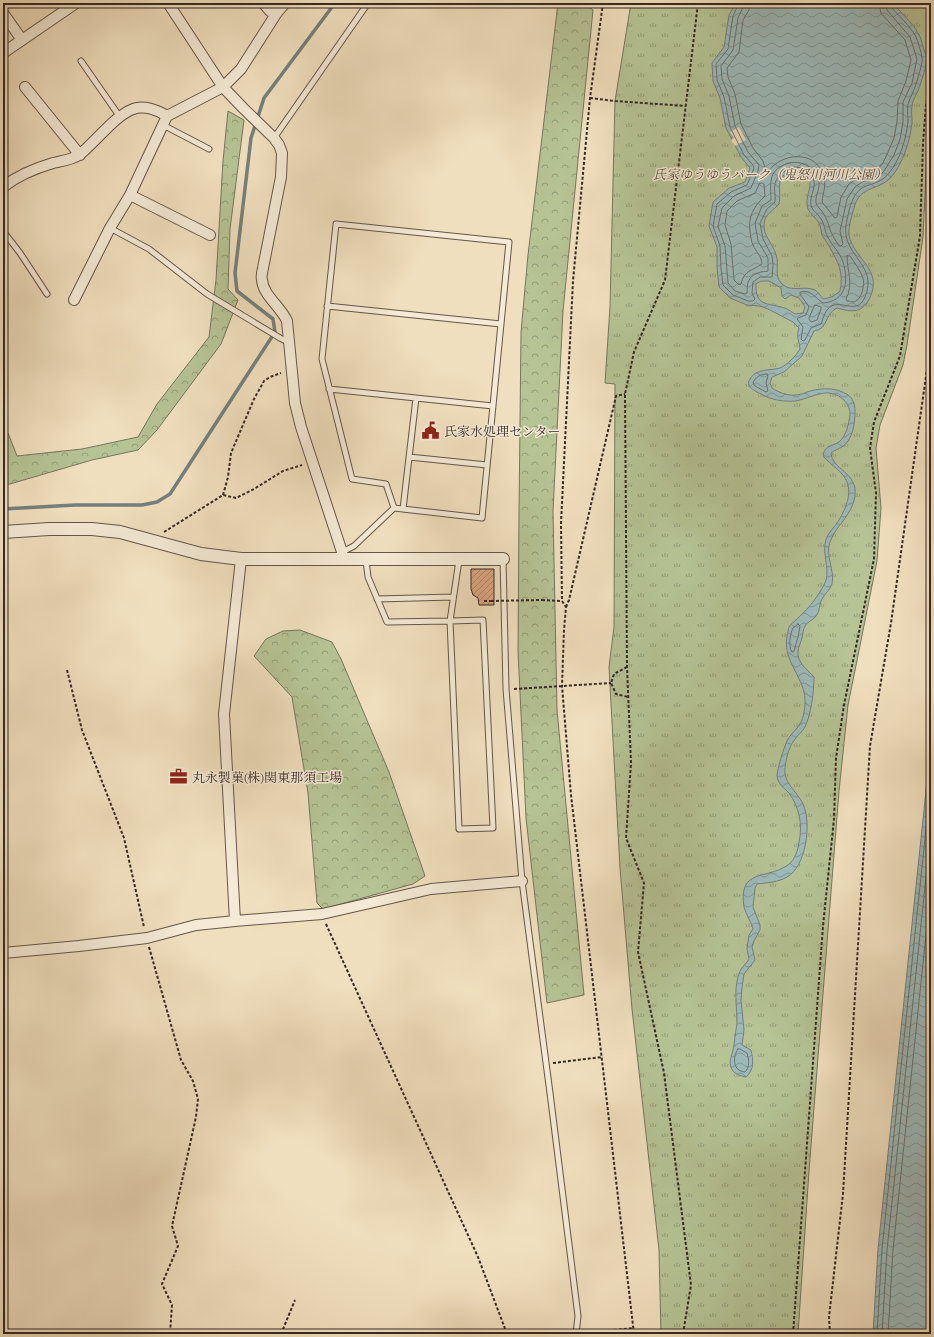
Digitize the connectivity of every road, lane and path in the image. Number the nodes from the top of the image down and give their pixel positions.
1 (76, 3) edge
2 (168, 3) edge
3 (263, 3) edge
4 (285, 3) edge
5 (368, 3) edge
6 (603, 3) edge
7 (698, 3) edge
8 (3, 14) edge
9 (276, 14) junction
10 (22, 40) junction
11 (3, 53) edge
12 (81, 61) dead end
13 (931, 84) edge
14 (26, 87) dead end
15 (223, 87) junction
16 (590, 98) junction
17 (686, 106) junction
18 (120, 117) junction
19 (165, 121) junction
20 (271, 134) junction
21 (209, 149) dead end
22 (80, 155) junction
23 (3, 187) edge
24 (130, 195) junction
25 (110, 228) junction
26 (3, 232) edge
27 (210, 235) dead end
28 (47, 294) dead end
29 (74, 300) dead end
30 (327, 306) junction
31 (501, 324) junction
32 (284, 340) junction
33 (931, 341) edge
34 (292, 372) junction
35 (329, 389) junction
36 (625, 394) junction
37 (416, 398) junction
38 (493, 406) junction
39 (409, 457) junction
40 (312, 462) junction
41 (487, 465) junction
42 (223, 495) junction
43 (394, 508) junction
44 (403, 509) junction
45 (3, 532) edge
46 (161, 533) dead end
47 (342, 556) junction
48 (241, 559) junction
49 (366, 559) junction
50 (503, 559) joint
51 (459, 560) junction
52 (454, 597) junction
53 (377, 599) junction
54 (484, 600) dead end
55 (562, 601) junction
56 (566, 607) junction
57 (450, 621) junction
58 (627, 667) junction
59 (67, 670) dead end
60 (611, 683) junction
61 (562, 686) junction
62 (506, 689) junction
63 (628, 697) junction
64 (522, 881) junction
65 (322, 914) junction
66 (235, 920) junction
67 (147, 938) junction
68 (3, 953) edge
69 (602, 1058) junction
70 (546, 1064) junction
71 (295, 1300) dead end
72 (634, 1328) junction
73 (170, 1334) edge
74 (281, 1334) edge
75 (507, 1334) edge
76 (576, 1334) edge
77 (612, 1334) edge
78 (634, 1334) edge
79 (683, 1334) edge
80 (793, 1334) edge
81 (830, 1334) edge

1 - 10 street
2 - 15 street
3 - 9 street
4 - 9 street
5 - 20 lane
6 - 16 path
7 - 17 path
8 - 10 street
9 - 15 street
10 - 11 street
12 - 18 lane
13 - 80 path
14 - 22 street
15 - 19 street
15 - 20 street
16 - 17 path
16 - 55 path
17 - 36 path
18 - 19 street
18 - 22 street
19 - 21 lane
19 - 24 street
20 - 32 street
22 - 23 street
24 - 25 street
24 - 27 street
25 - 29 street
25 - 32 lane
26 - 28 lane
30 - 31 lane
30 - 31 lane
30 - 35 lane
31 - 38 lane
32 - 34 street
33 - 81 path
34 - 40 street
34 - 42 path
35 - 37 lane
35 - 43 lane
36 - 56 path
36 - 58 path
37 - 38 lane
37 - 39 lane
38 - 41 lane
39 - 41 lane
39 - 44 lane
40 - 42 path
40 - 47 street
41 - 44 lane
42 - 46 path
43 - 44 lane
43 - 47 lane
45 - 48 street
47 - 48 street
47 - 49 street
48 - 66 street
49 - 51 street
49 - 53 lane
50 - 51 street
50 - 62 lane
51 - 52 lane
52 - 53 lane
52 - 57 lane
53 - 57 lane
54 - 55 path, bridge
55 - 56 path
56 - 61 path
57 - 57 lane
58 - 60 path
58 - 63 path
59 - 67 path
60 - 61 path
60 - 63 path
61 - 62 path
61 - 69 path
62 - 64 lane
63 - 79 path
64 - 65 street
64 - 70 lane
65 - 66 street
65 - 75 path
66 - 67 street
67 - 68 street
67 - 73 path
69 - 70 path
69 - 72 path
70 - 76 lane
71 - 74 path
72 - 77 path
72 - 78 path

